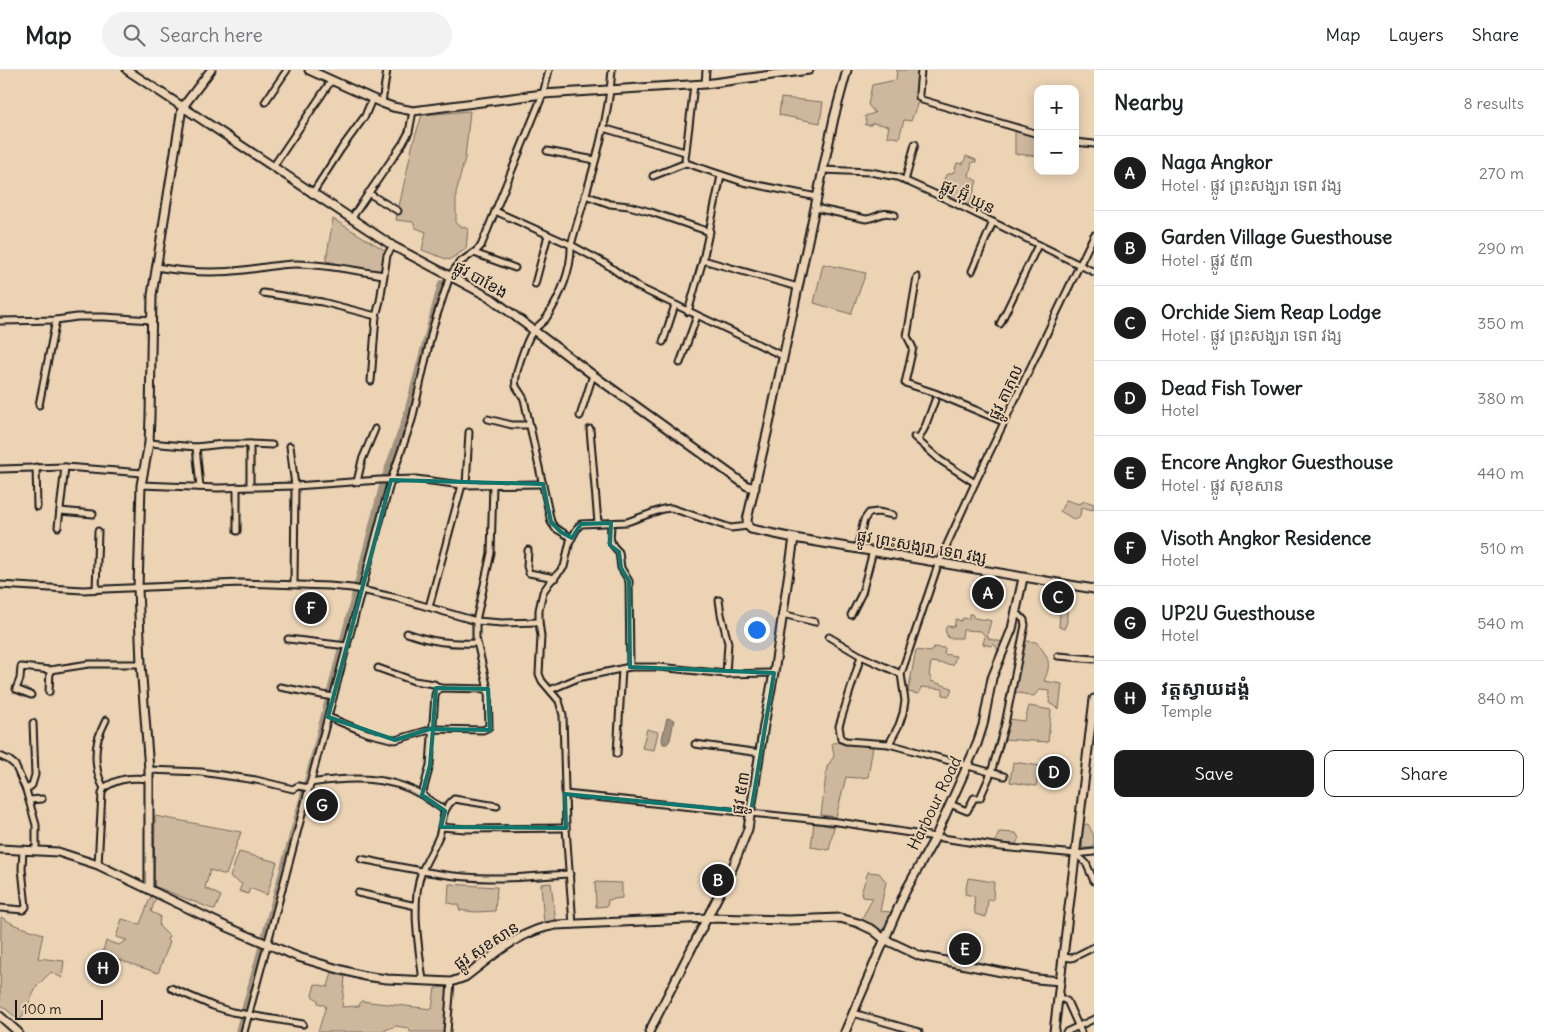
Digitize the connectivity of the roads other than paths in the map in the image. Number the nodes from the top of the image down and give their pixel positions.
1 (127, 70) edge
2 (211, 70) edge
3 (287, 70) edge
4 (309, 70) edge
5 (387, 70) edge
6 (549, 70) edge
7 (612, 70) edge
8 (706, 70) edge
9 (809, 70) edge
10 (847, 70) edge
11 (921, 70) edge
12 (331, 81) junction
13 (694, 84) junction
14 (704, 84) junction
15 (611, 90) junction
16 (543, 94) junction
17 (372, 99) junction
18 (265, 102) dead end
19 (382, 103) junction
20 (182, 108) junction
21 (413, 111) junction
22 (603, 128) junction
23 (1034, 133) edge
24 (1079, 142) edge
25 (915, 144) dead end
26 (1094, 144) edge
27 (547, 151) dead end
28 (686, 152) junction
29 (595, 160) junction
30 (686, 163) junction
31 (273, 167) junction
32 (823, 170) junction
33 (653, 176) dead end
34 (722, 176) junction
35 (905, 181) junction
36 (368, 193) junction
37 (312, 194) junction
38 (585, 195) junction
39 (817, 197) junction
40 (815, 208) junction
41 (398, 210) dead end
42 (495, 211) junction
43 (895, 215) dead end
44 (351, 219) junction
45 (993, 222) junction
46 (710, 232) junction
47 (548, 235) junction
48 (1094, 235) edge
49 (572, 245) junction
50 (1038, 245) junction
51 (393, 246) junction
52 (474, 253) junction
53 (703, 260) junction
54 (1080, 266) junction
55 (156, 267) junction
56 (515, 268) dead end
57 (972, 271) dead end
58 (1094, 272) edge
59 (384, 275) junction
60 (450, 276) junction
61 (917, 277) dead end
62 (535, 284) dead end
63 (798, 287) junction
64 (263, 294) dead end
65 (675, 305) junction
66 (688, 312) junction
67 (376, 316) junction
68 (697, 316) junction
69 (56, 320) junction
70 (152, 320) junction
71 (0, 321) edge
72 (1000, 324) dead end
73 (533, 330) junction
74 (663, 342) dead end
75 (783, 356) junction
76 (680, 363) dead end
77 (593, 376) junction
78 (371, 381) dead end
79 (935, 400) dead end
80 (39, 405) dead end
81 (580, 416) dead end
82 (488, 419) dead end
83 (1004, 422) junction
84 (528, 425) junction
85 (375, 429) dead end
86 (590, 429) dead end
87 (468, 432) dead end
88 (149, 443) junction
89 (250, 444) junction
90 (272, 444) dead end
91 (196, 446) junction
92 (290, 446) dead end
93 (36, 467) junction
94 (65, 467) junction
95 (0, 470) edge
96 (143, 473) junction
97 (389, 480) junction
98 (357, 482) junction
99 (975, 483) junction
100 (141, 484) junction
101 (543, 484) junction
102 (464, 485) junction
103 (493, 485) junction
104 (237, 486) junction
105 (250, 486) junction
106 (295, 486) junction
107 (200, 487) junction
108 (756, 488) junction
109 (37, 507) dead end
110 (60, 511) junction
111 (93, 514) dead end
112 (893, 515) dead end
113 (598, 523) junction
114 (611, 523) junction
115 (748, 526) junction
116 (58, 527) dead end
117 (98, 531) dead end
118 (237, 531) dead end
119 (572, 538) junction
120 (794, 538) junction
121 (857, 548) junction
122 (528, 550) dead end
123 (872, 551) junction
124 (939, 562) junction
125 (555, 578) junction
126 (1023, 578) junction
127 (294, 584) junction
128 (0, 585) edge
129 (138, 588) junction
130 (357, 589) junction
131 (1094, 589) edge
132 (96, 590) junction
133 (719, 600) dead end
134 (429, 607) junction
135 (1016, 612) junction
136 (782, 614) junction
137 (851, 615) dead end
138 (476, 621) junction
139 (539, 622) junction
140 (815, 622) dead end
141 (407, 633) dead end
142 (829, 637) dead end
143 (288, 639) dead end
144 (476, 643) junction
145 (345, 646) junction
146 (861, 656) junction
147 (1058, 656) dead end
148 (1094, 659) edge
149 (141, 664) junction
150 (378, 668) dead end
151 (630, 668) junction
152 (622, 669) junction
153 (50, 670) junction
154 (726, 674) junction
155 (774, 674) junction
156 (901, 674) junction
157 (280, 687) dead end
158 (440, 688) junction
159 (488, 689) junction
160 (550, 690) junction
161 (49, 692) dead end
162 (30, 695) dead end
163 (331, 696) junction
164 (1094, 699) edge
165 (328, 718) junction
166 (106, 720) dead end
167 (33, 723) dead end
168 (433, 729) junction
169 (695, 744) dead end
170 (889, 744) junction
171 (760, 753) junction
172 (616, 754) dead end
173 (0, 756) edge
174 (968, 766) junction
175 (149, 770) junction
176 (991, 772) junction
177 (1004, 776) dead end
178 (148, 779) junction
179 (306, 786) junction
180 (104, 788) junction
181 (26, 790) junction
182 (565, 794) junction
183 (422, 795) junction
184 (42, 799) dead end
185 (29, 800) junction
186 (950, 804) junction
187 (497, 806) dead end
188 (444, 810) junction
189 (752, 812) junction
190 (441, 827) junction
191 (566, 828) junction
192 (934, 838) junction
193 (0, 849) edge
194 (23, 850) junction
195 (36, 850) junction
196 (1094, 852) edge
197 (1076, 854) junction
198 (361, 859) dead end
199 (98, 865) junction
200 (422, 871) junction
201 (570, 874) junction
202 (1094, 881) edge
203 (149, 889) junction
204 (358, 893) dead end
205 (416, 906) junction
206 (0, 908) edge
207 (709, 918) junction
208 (573, 925) junction
209 (884, 939) junction
210 (264, 942) junction
211 (1094, 947) edge
212 (1063, 957) junction
213 (423, 981) junction
214 (1060, 981) junction
215 (451, 982) junction
216 (171, 988) dead end
217 (1058, 997) junction
218 (853, 1013) junction
219 (248, 1015) junction
220 (0, 1016) edge
221 (1094, 1019) edge
222 (303, 1024) dead end
223 (1080, 1029) edge
224 (18, 1032) edge
225 (244, 1032) edge
226 (448, 1032) edge
227 (650, 1032) edge
228 (845, 1032) edge
229 (919, 1032) edge
230 (1054, 1032) edge
231 (1066, 1032) edge

1 - 20 street, ផ្លូវ បាខែង
2 - 20 street
3 - 18 street
4 - 12 street
5 - 19 street
6 - 16 street
7 - 15 street
8 - 14 street
9 - 14 street
10 - 32 street
11 - 23 street
12 - 17 street
12 - 31 street
13 - 14 street
13 - 15 street
13 - 28 street
15 - 16 street
15 - 22 street
16 - 21 street
16 - 42 street
17 - 19 street
17 - 37 street
19 - 21 street
20 - 31 street, ផ្លូវ បាខែង
20 - 55 street
21 - 36 street
22 - 28 street
22 - 29 street
24 - 26 street
25 - 35 street
27 - 29 street
28 - 30 street
29 - 38 street
30 - 33 street
30 - 34 street
31 - 37 street, ផ្លូវ បាខែង
32 - 35 street, ផ្លូវ អ៊ុំ ឃុន
32 - 39 street
34 - 39 street
34 - 46 street
35 - 45 street, ផ្លូវ អ៊ុំ ឃុន
36 - 41 street
36 - 44 street
37 - 44 street, ផ្លូវ បាខែង
38 - 46 street
38 - 49 street
39 - 40 street
40 - 43 street
40 - 63 street
42 - 47 street
42 - 52 street
44 - 51 street, ផ្លូវ បាខែង
45 - 50 street, ផ្លូវ អ៊ុំ ឃុន
45 - 57 street
46 - 53 street
47 - 49 street
47 - 62 street
48 - 54 street, ផ្លូវ តាភុល
49 - 65 street
49 - 73 street
50 - 54 street, ផ្លូវ អ៊ុំ ឃុន
50 - 72 street
51 - 59 street
51 - 60 street, ផ្លូវ បាខែង
52 - 56 street
52 - 60 street
53 - 63 street
53 - 66 street
54 - 58 street, ផ្លូវ អ៊ុំ ឃុន
54 - 83 street, ផ្លូវ តាភុល
55 - 59 street
55 - 70 street
59 - 67 street
60 - 73 street, ផ្លូវ បាខែង
60 - 97 street
61 - 83 street
63 - 75 street
64 - 67 street
65 - 66 street
65 - 74 street
66 - 68 street
67 - 78 street
68 - 75 street
68 - 76 street
69 - 70 street
69 - 71 street
69 - 80 street
70 - 88 street
73 - 77 street, ផ្លូវ បាខែង
73 - 84 street
75 - 108 street
77 - 81 street
77 - 108 street, ផ្លូវ បាខែង
79 - 99 street
82 - 84 street
83 - 99 street, ផ្លូវ តាភុល
84 - 101 street
85 - 98 street
86 - 113 street
87 - 102 street
88 - 91 street
88 - 96 street
89 - 90 street
89 - 91 street
89 - 105 street
91 - 107 street
92 - 106 street
93 - 94 street
93 - 95 street
93 - 109 street
94 - 96 street
94 - 110 street
96 - 100 street
97 - 98 street
97 - 102 street
97 - 130 street
98 - 106 street
99 - 124 street, ផ្លូវ តាភុល
100 - 107 street
100 - 129 street
101 - 103 street
101 - 119 street
102 - 103 street
102 - 134 street
103 - 138 street
104 - 105 street
104 - 107 street
104 - 118 street
105 - 106 street
106 - 127 street
108 - 115 street
110 - 111 street
110 - 116 street
112 - 121 street
113 - 114 street
113 - 119 street
114 - 115 street
114 - 151 street
115 - 120 street, ផ្លូវ ព្រះសង្ឃរា ទេព វង្ស
117 - 132 street
119 - 125 street
120 - 121 street, ផ្លូវ ព្រះសង្ឃរា ទេព វង្ស
120 - 136 street, ផ្លូវ ៥៣
121 - 123 street, ផ្លូវ ព្រះសង្ឃរា ទេព វង្ស
122 - 125 street
123 - 124 street, ផ្លូវ ព្រះសង្ឃរា ទេព វង្ស
123 - 137 street
124 - 126 street, ផ្លូវ ព្រះសង្ឃរា ទេព វង្ស
124 - 156 street, ផ្លូវ តាភុល
125 - 139 street
126 - 131 street, ផ្លូវ ព្រះសង្ឃរា ទេព វង្ស
126 - 135 street, Harbour Road
127 - 129 street
127 - 130 street
128 - 132 street
129 - 132 street
129 - 149 street
130 - 134 street
130 - 145 street
133 - 154 street
134 - 138 street
135 - 174 street, Harbour Road
135 - 176 street
136 - 140 street
136 - 155 street, ផ្លូវ ៥៣
138 - 139 street
138 - 144 street
139 - 160 street
141 - 144 street
142 - 146 street
143 - 145 street
144 - 159 street
145 - 163 street
146 - 156 street
146 - 170 street
147 - 148 street
149 - 153 street
149 - 175 street
150 - 158 street
151 - 152 street
151 - 154 street
152 - 160 street
152 - 172 street
153 - 161 street
153 - 162 street
154 - 155 street
155 - 171 street, ផ្លូវ ៥៣
156 - 170 street
157 - 163 street
158 - 159 street
158 - 168 street
159 - 168 street
160 - 182 street
163 - 165 street
164 - 197 street
165 - 168 street
165 - 179 street
166 - 180 street
167 - 181 street
168 - 183 street
169 - 171 street
170 - 174 street
171 - 189 street, ផ្លូវ ៥៣
173 - 181 street
174 - 176 street
174 - 186 street, Harbour Road
175 - 178 street
175 - 179 street
176 - 177 street
176 - 186 street
178 - 180 street
178 - 203 street
179 - 183 street
179 - 210 street
180 - 199 street
181 - 185 street
182 - 189 street
182 - 191 street
183 - 188 street
184 - 185 street
185 - 195 street
186 - 192 street, Harbour Road
187 - 188 street
188 - 190 street
189 - 192 street
189 - 207 street, ផ្លូវ ៥៣
190 - 191 street
190 - 200 street
191 - 201 street
192 - 197 street
192 - 209 street, Harbour Road
193 - 194 street, ផ្លូវ សុខសាន
194 - 195 street, ផ្លូវ សុខសាន
194 - 206 street
195 - 199 street, ផ្លូវ សុខសាន
196 - 197 street
197 - 202 street
197 - 212 street
198 - 200 street
199 - 203 street, ផ្លូវ សុខសាន
200 - 201 street
200 - 205 street
201 - 208 street
203 - 210 street, ផ្លូវ សុខសាន
204 - 205 street
205 - 213 street
207 - 208 street, ផ្លូវ សុខសាន
207 - 209 street, ផ្លូវ សុខសាន
207 - 227 street, ផ្លូវ ៥៣
208 - 215 street, ផ្លូវ សុខសាន
209 - 214 street, ផ្លូវ សុខសាន
209 - 218 street, Harbour Road
210 - 213 street, ផ្លូវ សុខសាន
210 - 219 street
211 - 212 street
212 - 214 street
213 - 215 street, ផ្លូវ សុខសាន
214 - 217 street
215 - 226 street
216 - 219 street
217 - 223 street
217 - 230 street
218 - 228 street, Harbour Road
218 - 229 street
219 - 222 street
219 - 225 street
220 - 224 street
221 - 223 street
223 - 231 street

